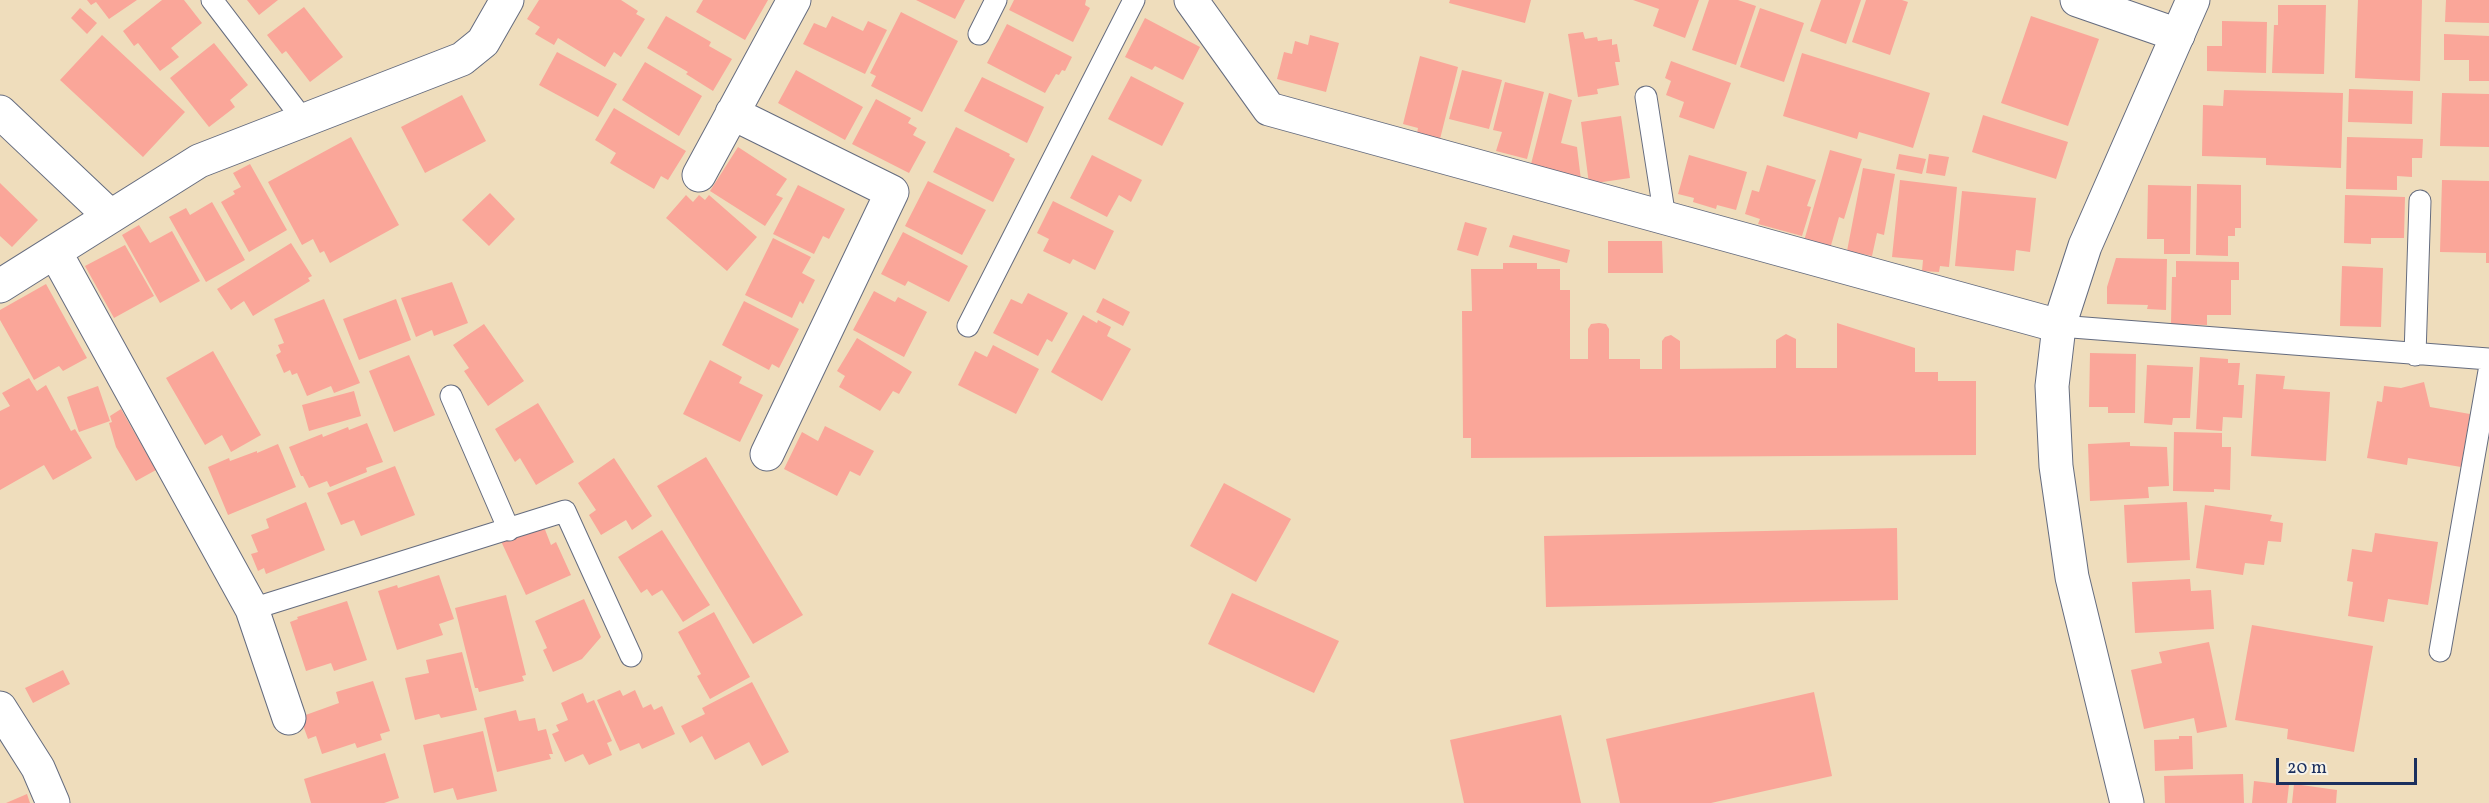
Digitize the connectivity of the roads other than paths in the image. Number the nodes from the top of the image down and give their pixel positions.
1 (212, 0) edge
2 (507, 0) edge
3 (794, 0) edge
4 (996, 0) edge
5 (1134, 0) edge
6 (1191, 0) edge
7 (2077, 0) edge
8 (2193, 0) edge
9 (979, 34) dead end
10 (2178, 35) junction
11 (1646, 97) dead end
12 (0, 112) edge
13 (732, 113) junction
14 (305, 122) junction
15 (699, 175) dead end
16 (2420, 201) dead end
17 (110, 216) junction
18 (1665, 218) junction
19 (55, 252) junction
20 (0, 286) edge
21 (968, 326) dead end
22 (2059, 326) junction
23 (2415, 355) junction
24 (2489, 358) edge
25 (2489, 371) edge
26 (451, 396) dead end
27 (767, 454) dead end
28 (509, 530) junction
29 (252, 609) junction
30 (2440, 651) dead end
31 (631, 656) dead end
32 (0, 708) edge
33 (289, 717) dead end
34 (53, 803) edge
35 (2127, 803) edge

1 - 14 lane
2 - 14 street
3 - 13 street
4 - 9 lane
5 - 21 lane
6 - 18 street
7 - 10 street
8 - 10 street
10 - 22 street
11 - 18 lane
12 - 17 street
13 - 15 street
13 - 27 street
14 - 17 street
16 - 23 lane
17 - 19 street
18 - 22 street
19 - 20 street
19 - 29 street
22 - 23 lane
22 - 35 street
23 - 24 lane
25 - 30 lane
26 - 28 lane
28 - 29 lane
28 - 31 lane
29 - 33 street
32 - 34 street

